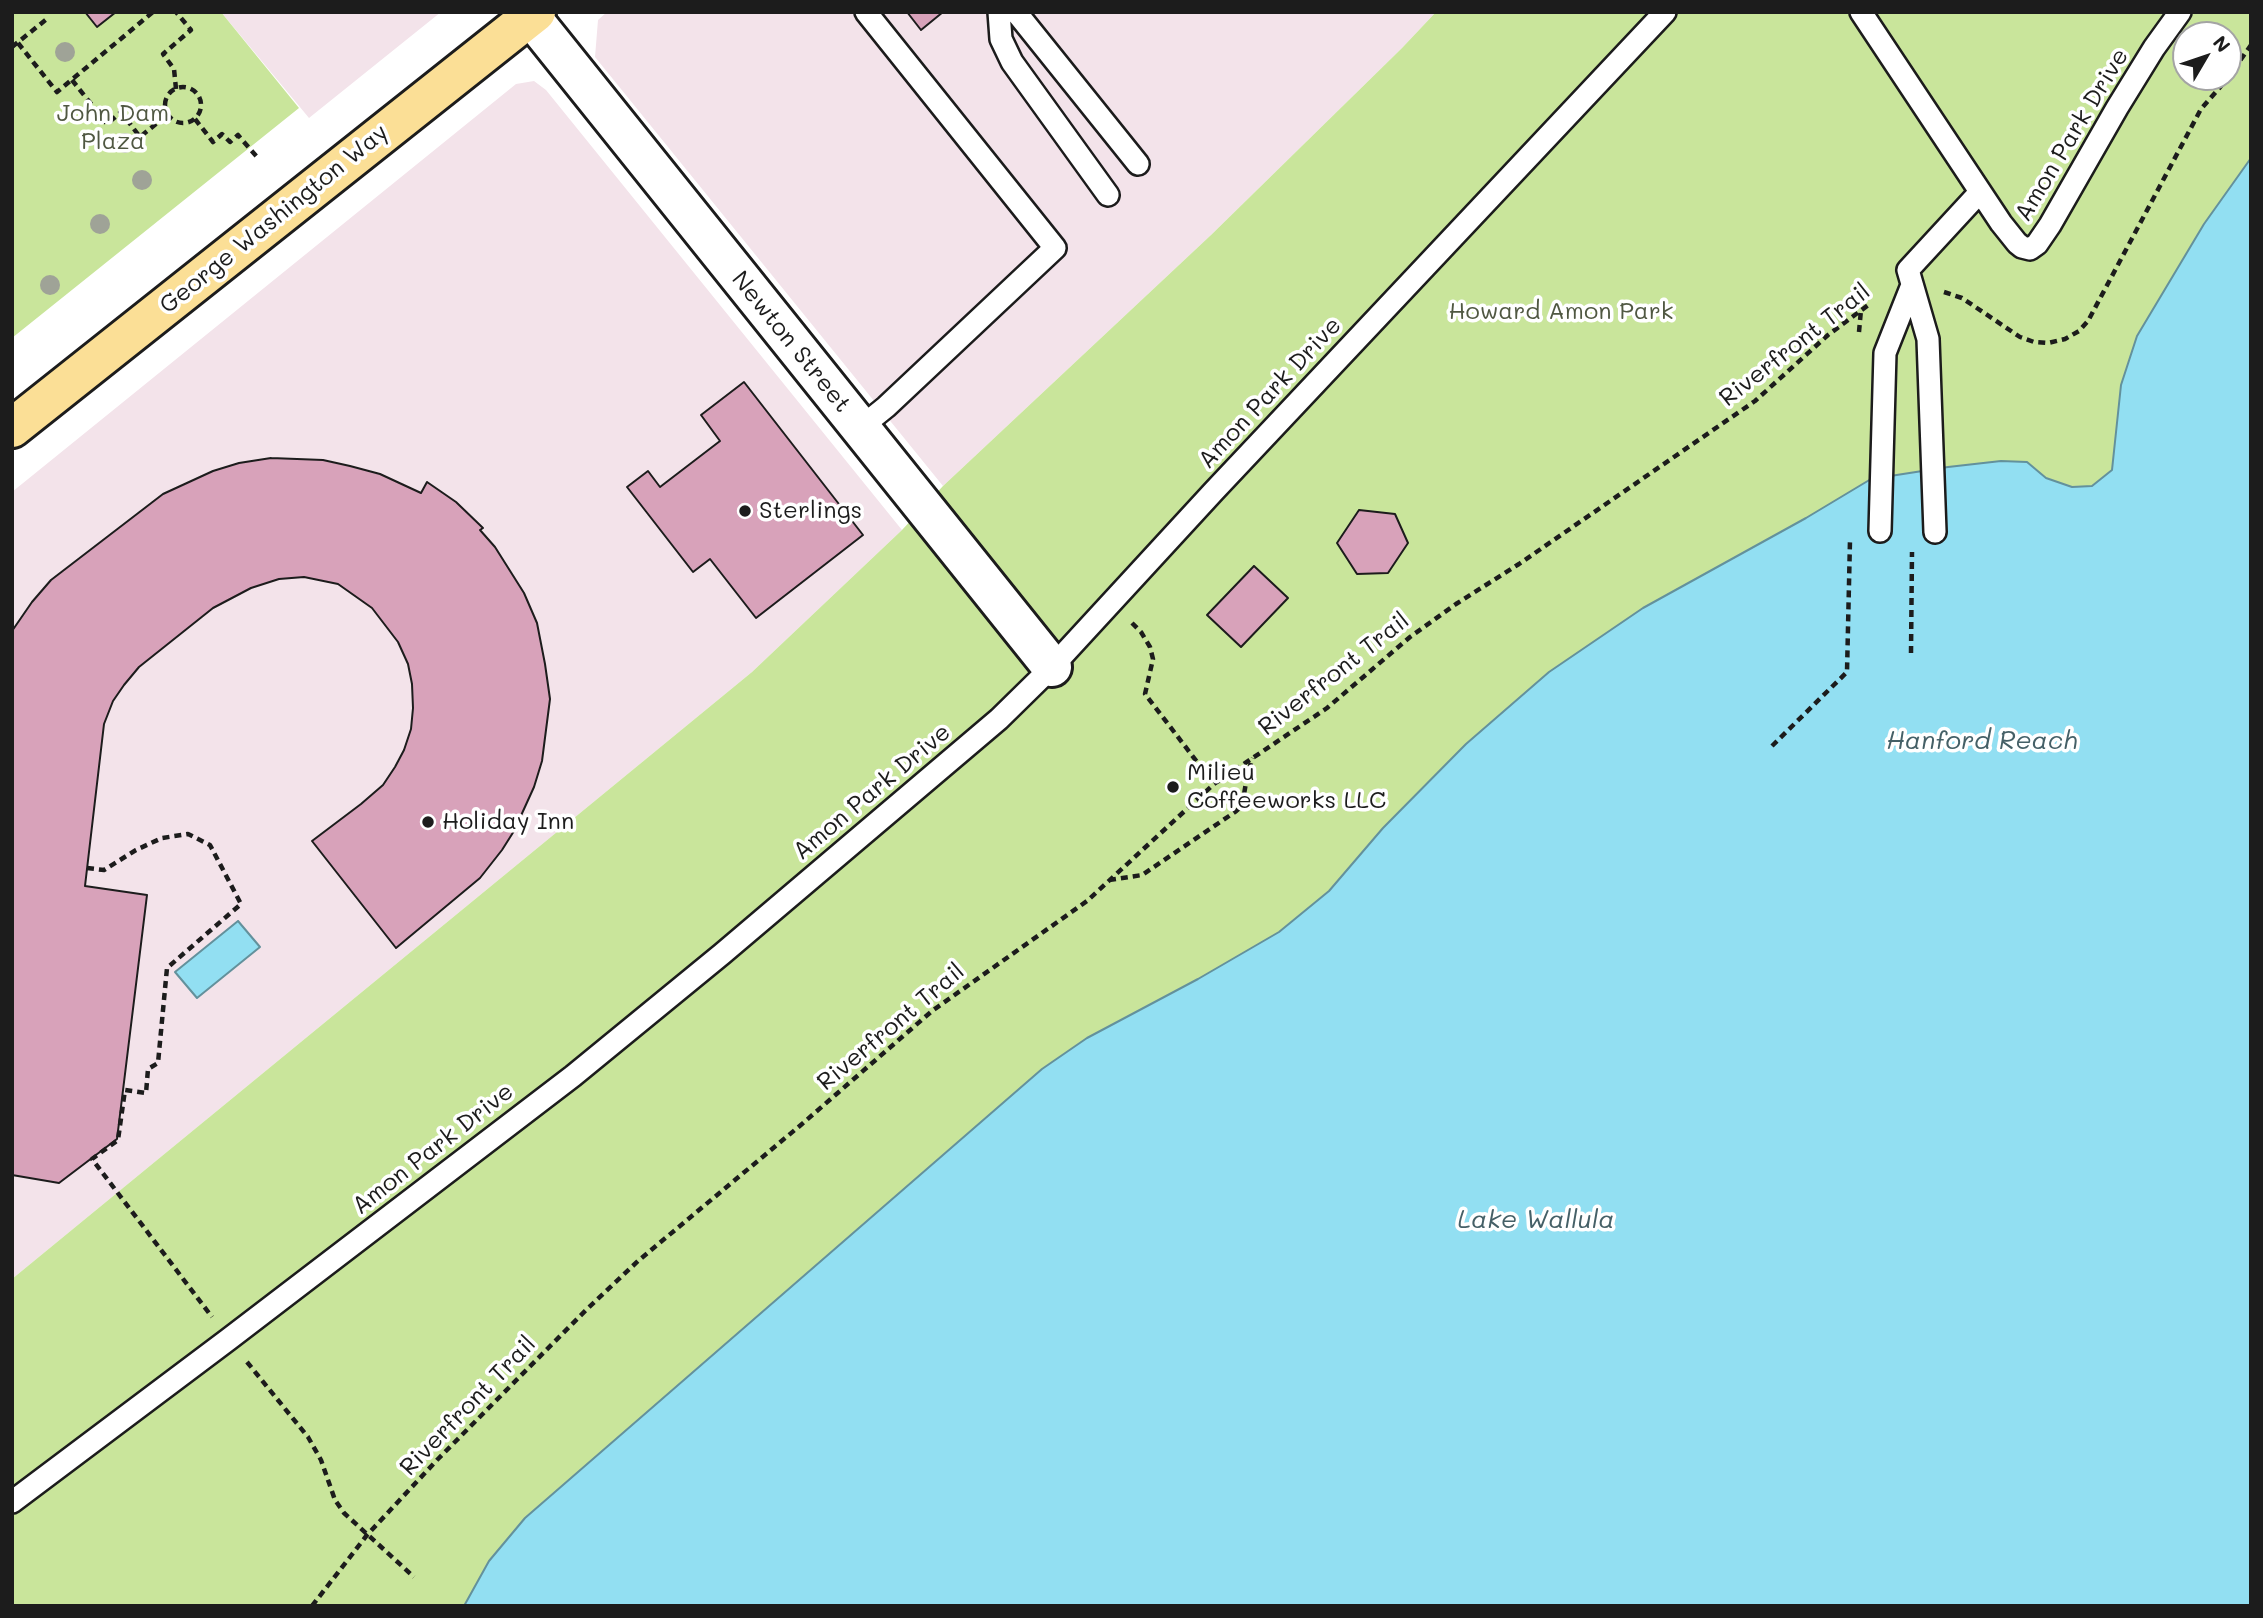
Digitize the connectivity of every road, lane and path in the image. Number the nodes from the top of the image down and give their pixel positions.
1 (153, 12) edge
2 (176, 12) edge
3 (866, 12) edge
4 (999, 12) edge
5 (1016, 12) edge
6 (1665, 12) edge
7 (1861, 12) edge
8 (2180, 12) edge
9 (533, 15) edge
10 (48, 18) dead end
11 (18, 43) junction
12 (2251, 45) edge
13 (12, 47) edge
14 (72, 80) junction
15 (176, 89) junction
16 (168, 114) junction
17 (195, 119) junction
18 (257, 157) dead end
19 (1138, 164) dead end
20 (1980, 192) junction
21 (1108, 195) dead end
22 (1912, 285) junction
23 (12, 428) edge
24 (860, 428) junction
25 (1880, 531) dead end
26 (1936, 532) dead end
27 (1850, 536) dead end
28 (1129, 620) dead end
29 (1052, 667) junction
30 (1772, 746) dead end
31 (1254, 757) junction
32 (1214, 784) junction
33 (87, 868) dead end
34 (1109, 880) junction
35 (229, 1339) junction
36 (12, 1502) edge
37 (367, 1535) junction
38 (414, 1577) dead end
39 (312, 1606) edge

1 - 14 path
2 - 15 path
3 - 24 lane
4 - 21 lane
5 - 19 lane
6 - 29 lane, Amon Park Drive
7 - 20 lane, Amon Park Drive
8 - 20 lane, Amon Park Drive
9 - 23 main road, George Washington Way
9 - 24 street, Newton Street
10 - 11 path
11 - 13 path
11 - 14 path
12 - 22 path
14 - 16 path
15 - 16 path
15 - 17 path
16 - 17 path
17 - 18 path
20 - 22 lane
22 - 25 lane
22 - 26 lane
22 - 31 path, Riverfront Trail
24 - 29 street, Newton Street
27 - 30 path
28 - 32 path
29 - 35 lane, Amon Park Drive
31 - 32 path, Riverfront Trail
31 - 34 path
32 - 34 path, Riverfront Trail
33 - 35 path
34 - 37 path, Riverfront Trail
35 - 36 lane, Amon Park Drive
35 - 37 path
37 - 38 path
37 - 39 path, Riverfront Trail

